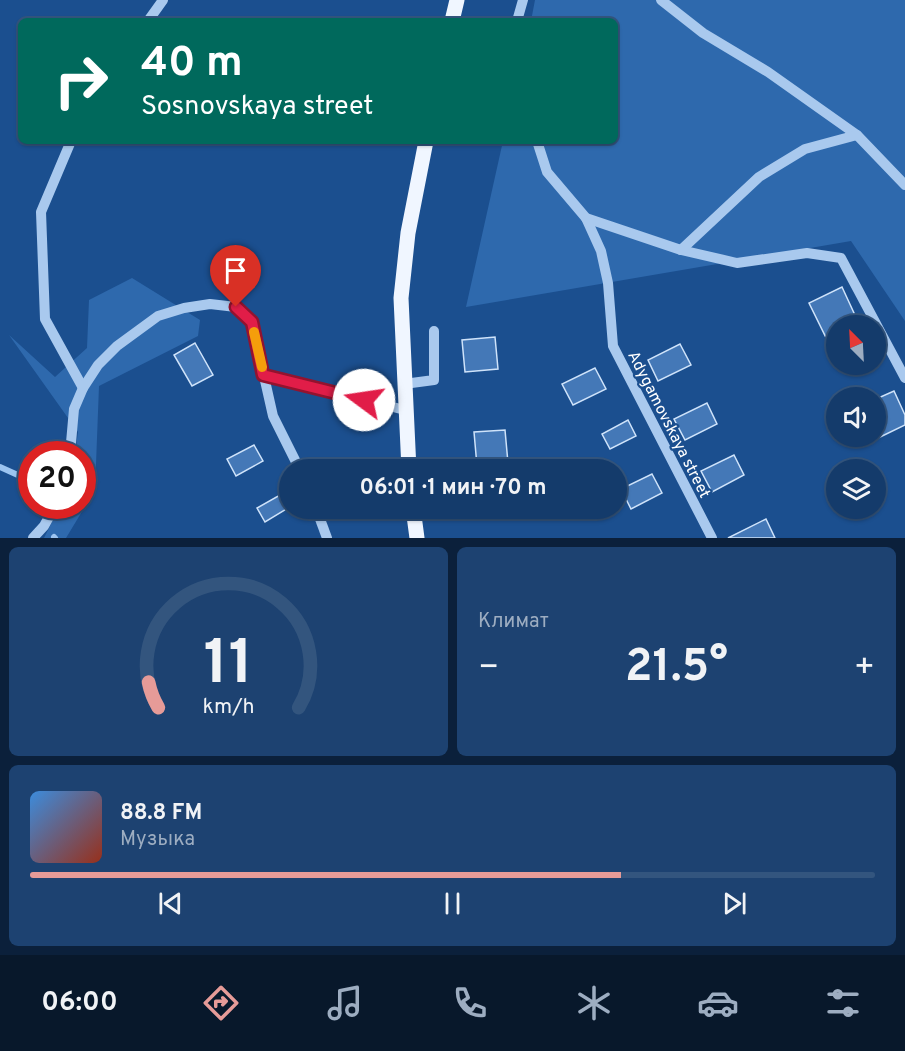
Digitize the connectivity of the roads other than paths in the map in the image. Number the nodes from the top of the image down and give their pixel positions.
1 (164, 0) edge
2 (457, 0) edge
3 (523, 0) edge
4 (661, 0) edge
5 (150, 18) edge
6 (453, 18) edge
7 (518, 18) edge
8 (857, 135) junction
9 (70, 144) edge
10 (425, 144) edge
11 (538, 144) edge
12 (905, 185) edge
13 (586, 218) junction
14 (681, 250) junction
15 (434, 331) dead end
16 (263, 375) junction
17 (905, 378) edge
18 (404, 384) junction
19 (82, 388) junction
20 (405, 410) junction
21 (71, 441) edge
22 (294, 459) edge
23 (409, 459) edge
24 (48, 519) edge
25 (320, 519) edge
26 (414, 519) edge
27 (33, 538) edge
28 (327, 538) edge
29 (417, 538) edge
30 (712, 538) edge

1 - 5 street
2 - 6 main road
3 - 7 street
4 - 8 street
8 - 12 street
8 - 14 street
9 - 19 street
10 - 18 main road
11 - 13 street, Adygamovskaya street
13 - 14 street
13 - 30 street, Adygamovskaya street
14 - 17 street
15 - 18 street
16 - 19 street
16 - 20 street
16 - 22 street
18 - 20 main road
19 - 21 street
20 - 23 main road
24 - 27 street
25 - 28 street
26 - 29 main road

